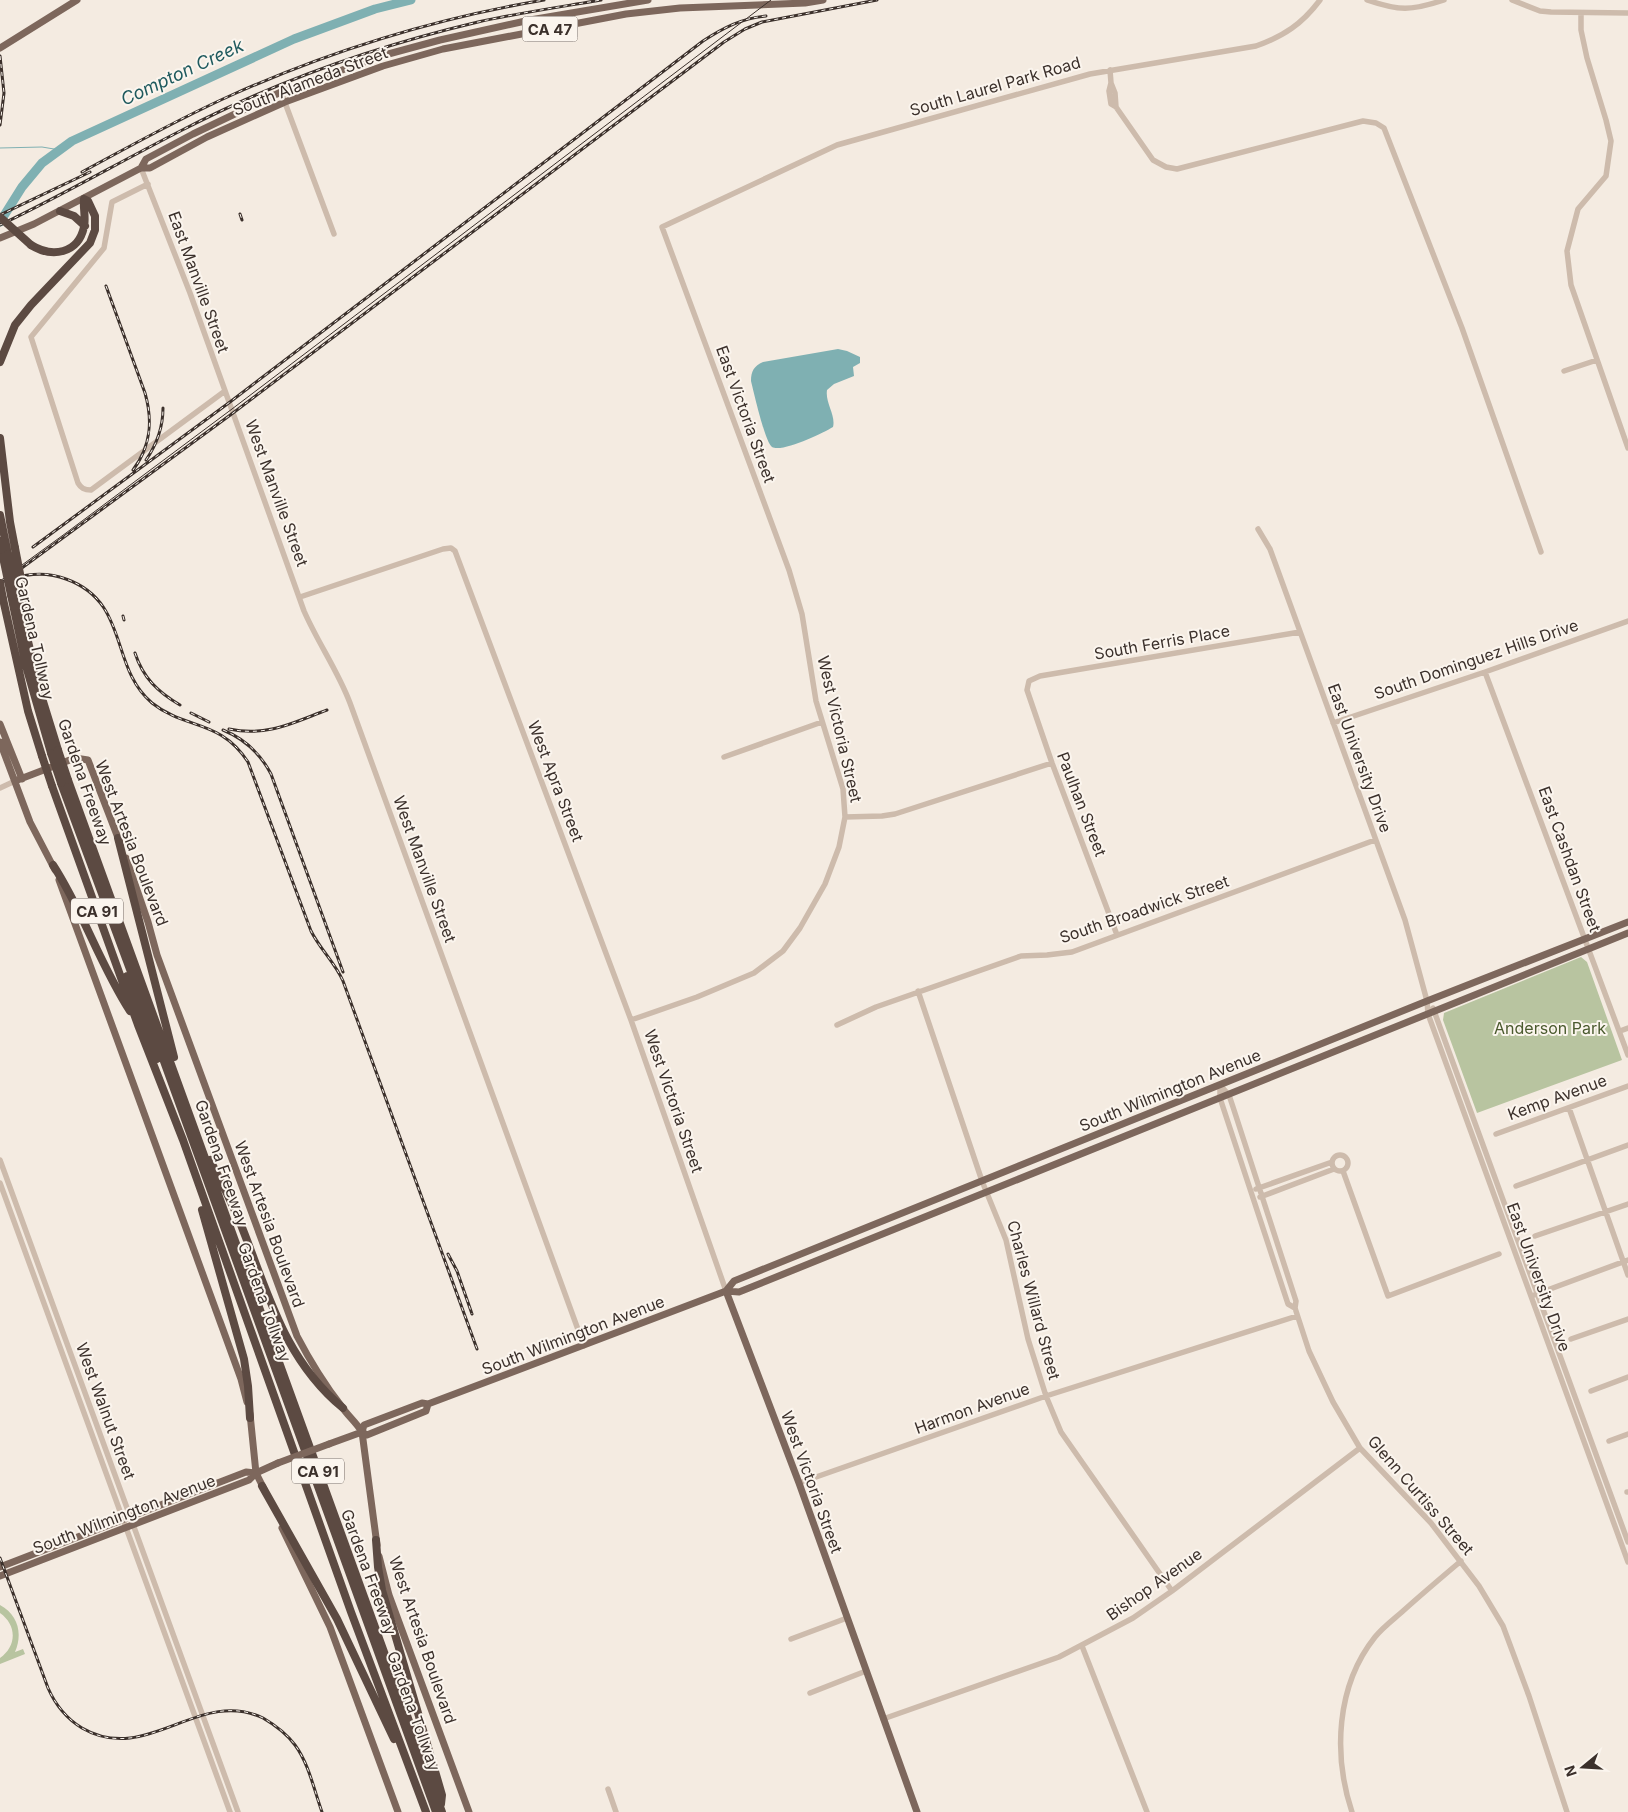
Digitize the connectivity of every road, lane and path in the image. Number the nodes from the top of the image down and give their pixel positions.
1 (77, 0) edge
2 (648, 0) edge
3 (823, 0) edge
4 (1320, 0) edge
5 (1367, 0) edge
6 (1444, 0) edge
7 (1512, 0) edge
8 (1580, 13) junction
9 (1628, 13) edge
10 (484, 30) junction
11 (487, 41) junction
12 (0, 48) edge
13 (1110, 70) junction
14 (281, 92) junction
15 (285, 102) junction
16 (141, 168) junction
17 (148, 184) junction
18 (84, 199) junction
19 (60, 211) junction
20 (0, 218) edge
21 (679, 220) joint
22 (85, 226) junction
23 (334, 234) dead end
24 (0, 238) edge
25 (1597, 360) junction
26 (0, 362) edge
27 (1564, 371) dead end
28 (225, 390) junction
29 (231, 406) joint
30 (0, 438) edge
31 (1628, 448) edge
32 (0, 515) edge
33 (1258, 529) dead end
34 (0, 541) edge
35 (1541, 552) dead end
36 (6, 555) junction
37 (0, 583) edge
38 (13, 594) junction
39 (300, 597) junction
40 (1628, 621) edge
41 (804, 629) joint
42 (1300, 632) junction
43 (1485, 672) junction
44 (1029, 682) joint
45 (822, 722) junction
46 (1333, 723) junction
47 (0, 724) edge
48 (0, 742) edge
49 (54, 752) junction
50 (724, 757) dead end
51 (1052, 763) junction
52 (18, 780) junction
53 (64, 781) junction
54 (0, 788) edge
55 (56, 797) junction
56 (845, 817) junction
57 (118, 838) junction
58 (1375, 840) junction
59 (53, 865) junction
60 (1628, 922) edge
61 (1628, 933) edge
62 (1117, 935) junction
63 (1585, 939) junction
64 (1589, 949) junction
65 (918, 991) junction
66 (1427, 1001) junction
67 (1432, 1012) junction
68 (631, 1020) junction
69 (138, 1025) junction
70 (837, 1025) dead end
71 (1628, 1028) edge
72 (1620, 1031) junction
73 (1628, 1056) edge
74 (1220, 1085) junction
75 (1628, 1086) edge
76 (1229, 1095) junction
77 (184, 1098) junction
78 (1220, 1098) junction
79 (1569, 1108) junction
80 (196, 1134) junction
81 (1496, 1134) dead end
82 (183, 1140) junction
83 (1628, 1145) edge
84 (0, 1160) edge
85 (1587, 1160) junction
86 (1333, 1166) junction
87 (1343, 1171) junction
88 (982, 1181) junction
89 (0, 1184) edge
90 (1516, 1186) dead end
91 (1259, 1188) junction
92 (1251, 1191) junction
93 (12, 1192) junction
94 (987, 1192) junction
95 (4, 1195) junction
96 (1262, 1196) junction
97 (1254, 1200) junction
98 (1628, 1204) edge
99 (1606, 1212) junction
100 (1535, 1236) dead end
101 (1499, 1254) dead end
102 (1625, 1261) edge
103 (1628, 1275) edge
104 (726, 1291) junction
105 (1534, 1295) junction
106 (1295, 1308) junction
107 (1297, 1316) junction
108 (1628, 1319) edge
109 (1571, 1339) dead end
110 (67, 1345) junction
111 (584, 1346) junction
112 (60, 1348) junction
113 (75, 1365) junction
114 (67, 1368) junction
115 (1628, 1377) edge
116 (83, 1388) junction
117 (75, 1390) junction
118 (1592, 1392) dead end
119 (1046, 1396) junction
120 (343, 1408) junction
121 (92, 1412) junction
122 (84, 1415) junction
123 (250, 1418) junction
124 (99, 1431) junction
125 (362, 1432) junction
126 (91, 1434) junction
127 (1628, 1434) edge
128 (1609, 1441) dead end
129 (1360, 1448) junction
130 (108, 1455) junction
131 (100, 1458) junction
132 (256, 1473) junction
133 (799, 1483) junction
134 (262, 1486) junction
135 (126, 1518) junction
136 (129, 1527) junction
137 (376, 1540) junction
138 (1628, 1542) edge
139 (1461, 1561) junction
140 (1628, 1562) edge
141 (0, 1567) edge
142 (0, 1576) edge
143 (1172, 1591) junction
144 (847, 1618) junction
145 (791, 1639) dead end
146 (1082, 1646) junction
147 (866, 1671) junction
148 (810, 1693) dead end
149 (883, 1719) junction
150 (608, 1789) dead end
151 (420, 1796) junction
152 (439, 1811) edge
153 (230, 1812) edge
154 (238, 1812) edge
155 (398, 1812) edge
156 (426, 1812) edge
157 (431, 1812) edge
158 (468, 1812) edge
159 (616, 1812) edge
160 (917, 1812) edge
161 (1147, 1812) edge
162 (1352, 1812) edge
163 (1568, 1812) edge

1 - 12 main road
2 - 10 main road, South Alameda Street / CA 47
3 - 11 main road, South Alameda Street / CA 47
4 - 13 street, South Laurel Park Road
5 - 6 street
7 - 8 street
8 - 9 street
8 - 25 street
10 - 11 main road
10 - 14 main road, South Alameda Street / CA 47
11 - 15 main road, South Alameda Street / CA 47
13 - 21 street, South Laurel Park Road
13 - 35 street
14 - 15 street
14 - 16 main road, South Alameda Street / CA 47
15 - 16 main road, South Alameda Street / CA 47
15 - 23 street
16 - 17 street, East Manville Street
16 - 18 main road, South Alameda Street / CA 47
17 - 28 street, East Manville Street
17 - 28 street
18 - 19 main road, South Alameda Street
18 - 22 highway
18 - 26 highway
19 - 22 highway
19 - 24 main road, South Alameda Street
20 - 22 highway, bridge
21 - 41 street, East Victoria Street
25 - 27 street
25 - 31 street
28 - 29 street, East Manville Street
29 - 39 street, West Manville Street
30 - 38 highway, bridge
32 - 36 highway
33 - 42 street, East University Drive
34 - 36 highway, Gardena Tollway
36 - 38 highway, Gardena Tollway, bridge
37 - 38 highway, Gardena Freeway / CA 91, bridge
38 - 49 highway, Gardena Tollway
38 - 49 highway, Gardena Freeway / CA 91
38 - 55 highway, Gardena Freeway / CA 91, bridge
39 - 68 street, West Apra Street
39 - 111 street, West Manville Street
40 - 43 street, South Dominguez Hills Drive
41 - 45 street, West Victoria Street
42 - 44 street, South Ferris Place
42 - 46 street, East University Drive
43 - 46 street, South Dominguez Hills Drive
43 - 63 street, East Cashdan Street
44 - 51 street, Paulhan Street
45 - 50 street
45 - 56 street, West Victoria Street
46 - 58 street, East University Drive
47 - 52 main road
48 - 52 main road
49 - 53 highway, Gardena Freeway / CA 91, bridge
51 - 56 street
51 - 62 street, Paulhan Street
52 - 54 street
52 - 57 main road, West Artesia Boulevard
52 - 59 main road
53 - 77 highway, Gardena Freeway / CA 91
53 - 152 highway, Gardena Tollway
55 - 69 highway, Gardena Freeway / CA 91
55 - 157 highway, Gardena Tollway
56 - 68 street, West Victoria Street
57 - 77 highway
57 - 120 main road, West Artesia Boulevard
58 - 62 street, South Broadwick Street
58 - 66 street, East University Drive
59 - 69 highway
59 - 123 main road
60 - 63 main road, South Wilmington Avenue
61 - 64 main road, South Wilmington Avenue
62 - 65 street, South Broadwick Street
63 - 64 street, East Cashdan Street
63 - 66 main road, South Wilmington Avenue
64 - 67 main road, South Wilmington Avenue
64 - 72 street, East Cashdan Street
65 - 70 street, South Broadwick Street
65 - 88 street, Charles Willard Street
66 - 67 street, East University Drive
66 - 74 main road, South Wilmington Avenue
67 - 76 main road, South Wilmington Avenue
67 - 105 street, East University Drive
68 - 104 street, West Victoria Street
69 - 82 highway, Gardena Freeway / CA 91
71 - 72 street
72 - 73 street, East Cashdan Street
74 - 76 street, Glenn Curtiss Street
74 - 78 street, Glenn Curtiss Street
74 - 88 main road, South Wilmington Avenue
75 - 79 street, Kemp Avenue
76 - 78 main road, South Wilmington Avenue
76 - 91 street, Glenn Curtiss Street
77 - 80 highway, Gardena Freeway / CA 91
78 - 92 street, Glenn Curtiss Street
78 - 94 main road, South Wilmington Avenue
79 - 81 street, Kemp Avenue
79 - 85 street
80 - 120 highway
80 - 152 highway, Gardena Freeway / CA 91
82 - 123 highway
82 - 151 highway, Gardena Freeway / CA 91
83 - 85 street
84 - 93 street, West Walnut Street
85 - 90 street
85 - 99 street
86 - 87 street
86 - 87 street
86 - 91 street
86 - 96 street
87 - 101 street
88 - 94 street, Charles Willard Street
88 - 104 main road, South Wilmington Avenue
89 - 95 street, West Walnut Street
91 - 92 street
91 - 96 street, Glenn Curtiss Street
92 - 97 street, Glenn Curtiss Street
93 - 95 street
93 - 110 street, West Walnut Street
94 - 104 main road, South Wilmington Avenue
94 - 119 street, Charles Willard Street
95 - 112 street, West Walnut Street
96 - 97 street
96 - 106 street, Glenn Curtiss Street
97 - 106 street, Glenn Curtiss Street
98 - 99 street
99 - 100 street
99 - 102 street
102 - 103 street
102 - 105 street
104 - 111 main road, South Wilmington Avenue
104 - 133 main road, West Victoria Street
105 - 138 street, East University Drive
105 - 140 street, East University Drive
106 - 107 street, Glenn Curtiss Street
107 - 119 street, Harmon Avenue
107 - 129 street, Glenn Curtiss Street
108 - 109 street
110 - 112 street
110 - 113 street, West Walnut Street
111 - 125 main road, South Wilmington Avenue
112 - 114 street, West Walnut Street
113 - 114 street
113 - 116 street, West Walnut Street
114 - 117 street, West Walnut Street
115 - 118 street
116 - 117 street
116 - 121 street, West Walnut Street
117 - 122 street, West Walnut Street
119 - 133 street, Harmon Avenue
119 - 143 street, Charles Willard Street
120 - 125 main road, West Artesia Boulevard
121 - 122 street
121 - 124 street, West Walnut Street
122 - 126 street, West Walnut Street
123 - 132 main road
124 - 126 street
124 - 130 street, West Walnut Street
125 - 132 main road, South Wilmington Avenue, bridge
125 - 137 main road, West Artesia Boulevard
126 - 131 street, West Walnut Street
127 - 128 street
129 - 139 street, Glenn Curtiss Street
129 - 143 street, Bishop Avenue
130 - 131 street
130 - 135 street, West Walnut Street
131 - 135 street, West Walnut Street
132 - 134 main road
132 - 135 main road, South Wilmington Avenue
132 - 136 main road, South Wilmington Avenue
133 - 144 main road, West Victoria Street
134 - 151 highway
134 - 155 main road
135 - 136 street, West Walnut Street
135 - 141 main road, South Wilmington Avenue
136 - 142 main road, South Wilmington Avenue
136 - 153 street, West Walnut Street
136 - 154 street, West Walnut Street
137 - 152 highway
137 - 158 main road, West Artesia Boulevard
139 - 162 street
139 - 163 street, Glenn Curtiss Street
143 - 146 street, Bishop Avenue
144 - 145 street
144 - 147 main road, West Victoria Street
146 - 149 street, Bishop Avenue
146 - 161 street
147 - 148 street
147 - 149 main road
149 - 160 main road
150 - 159 street
151 - 156 highway, Gardena Freeway / CA 91

